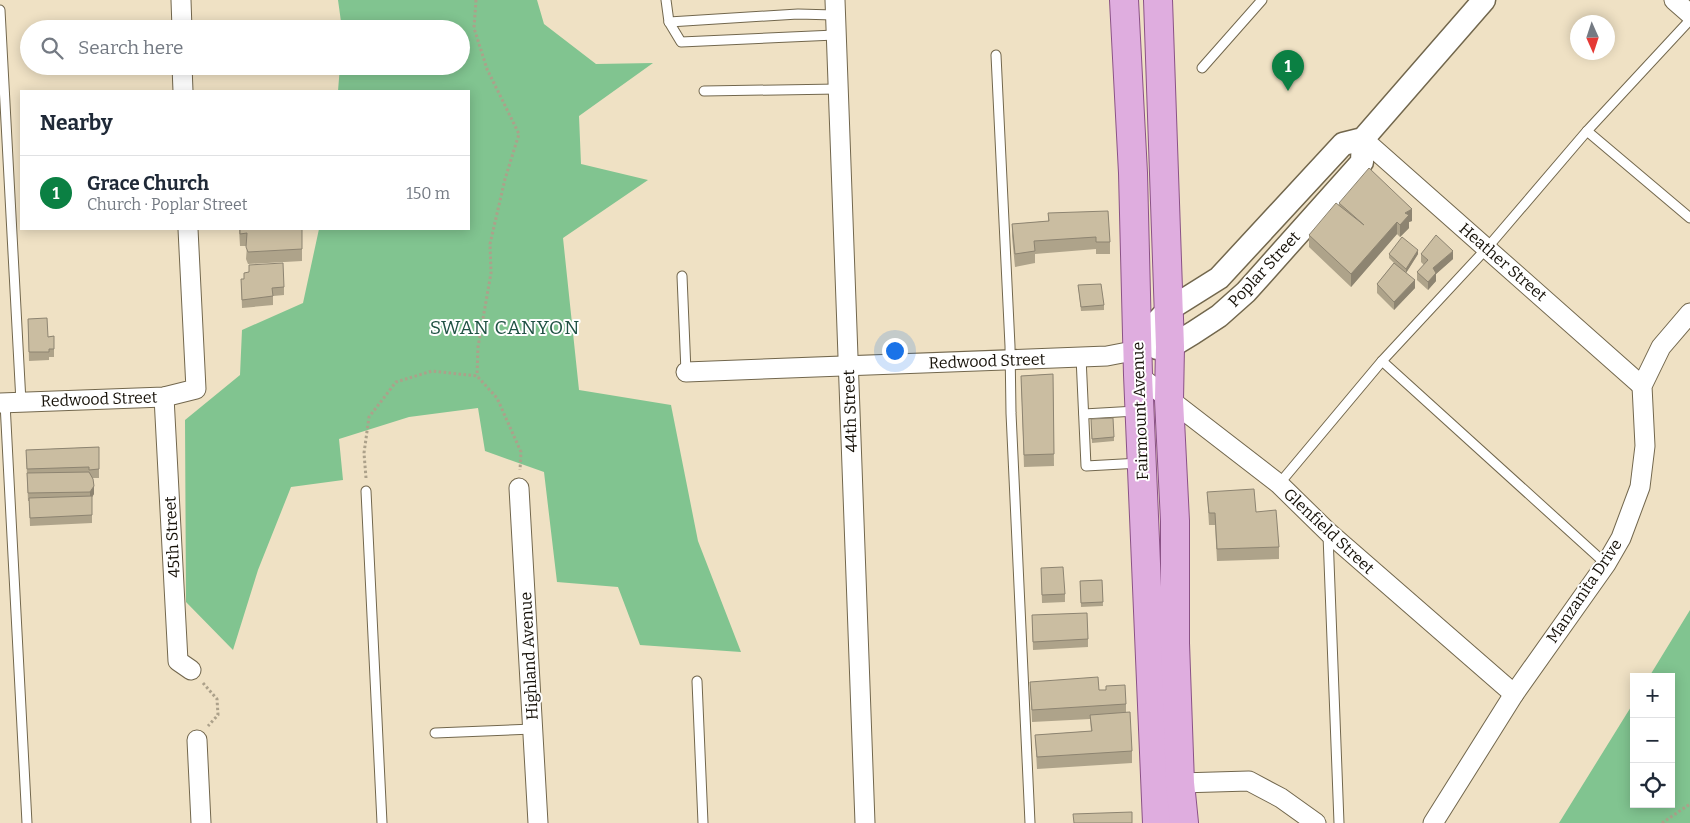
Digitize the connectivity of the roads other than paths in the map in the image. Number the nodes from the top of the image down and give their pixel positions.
1 (181, 0) edge
2 (666, 0) edge
3 (1124, 0) edge
4 (1158, 0) edge
5 (1262, 0) edge
6 (1484, 0) edge
7 (1674, 0) edge
8 (835, 7) edge
9 (0, 10) edge
10 (1690, 14) edge
11 (182, 20) edge
12 (1690, 20) edge
13 (669, 22) junction
14 (835, 35) junction
15 (996, 55) dead end
16 (1202, 68) dead end
17 (182, 75) edge
18 (838, 89) junction
19 (183, 90) edge
20 (704, 91) dead end
21 (1587, 131) junction
22 (1363, 138) junction
23 (1690, 218) edge
24 (188, 230) edge
25 (1487, 248) junction
26 (682, 276) dead end
27 (1168, 310) junction
28 (1690, 313) edge
29 (1170, 347) junction
30 (1081, 357) junction
31 (1011, 360) junction
32 (1382, 361) junction
33 (1138, 363) junction
34 (848, 366) junction
35 (686, 372) joint
36 (1642, 386) junction
37 (164, 397) junction
38 (1169, 400) junction
39 (9, 403) edge
40 (1140, 411) junction
41 (1084, 414) junction
42 (1142, 463) junction
43 (1279, 484) junction
44 (519, 488) road end
45 (366, 491) road end
46 (1328, 532) junction
47 (1606, 564) junction
48 (191, 670) road end
49 (696, 681) dead end
50 (1514, 694) junction
51 (533, 729) junction
52 (435, 733) dead end
53 (197, 740) road end
54 (1180, 783) junction
55 (1308, 821) edge
56 (28, 823) edge
57 (201, 823) edge
58 (382, 823) edge
59 (538, 823) edge
60 (704, 823) edge
61 (866, 823) edge
62 (1030, 823) edge
63 (1157, 823) edge
64 (1184, 823) edge
65 (1339, 823) edge
66 (1433, 823) edge

1 - 11 street
2 - 13 lane
3 - 33 main road, Fairmount Avenue
4 - 27 main road, Fairmount Avenue
5 - 16 lane
6 - 22 street, Poplar Street
7 - 10 street
8 - 13 lane
8 - 14 street, 44th Street
9 - 39 lane
12 - 21 lane
13 - 14 lane
14 - 18 street, 44th Street
15 - 31 lane
17 - 19 street
18 - 20 lane
18 - 34 street, 44th Street
21 - 23 lane
21 - 25 lane
22 - 25 street, Heather Street
22 - 27 street, Poplar Street
22 - 29 street, Poplar Street
24 - 37 street, Redwood Street
25 - 32 lane
25 - 36 street, Heather Street
26 - 35 lane
27 - 29 main road, Fairmount Avenue
27 - 33 street, Poplar Street
28 - 36 street, Manzanita Drive
29 - 33 street, Poplar Street
29 - 38 main road, Fairmount Avenue
30 - 31 street, Redwood Street
30 - 33 street, Redwood Street
30 - 41 lane
31 - 34 street, Redwood Street
31 - 62 lane
32 - 43 lane
32 - 47 lane
33 - 38 street, Glenfield Street
33 - 40 main road, Fairmount Avenue
34 - 35 street, Redwood Street
34 - 61 street, 44th Street
36 - 47 street, Manzanita Drive
37 - 39 street, Redwood Street
37 - 48 street, 45th Street
38 - 43 street, Glenfield Street
38 - 54 main road, Fairmount Avenue
39 - 56 lane
40 - 41 lane
40 - 42 main road, Fairmount Avenue
41 - 42 lane
42 - 63 main road, Fairmount Avenue
43 - 46 street, Glenfield Street
44 - 51 street, Highland Avenue
45 - 58 lane
46 - 50 street, Glenfield Street
46 - 65 lane
47 - 50 street, Manzanita Drive
49 - 60 lane
50 - 66 street, Manzanita Drive
51 - 52 lane
51 - 59 street, Highland Avenue
53 - 57 street
54 - 55 street
54 - 64 main road, Fairmount Avenue

